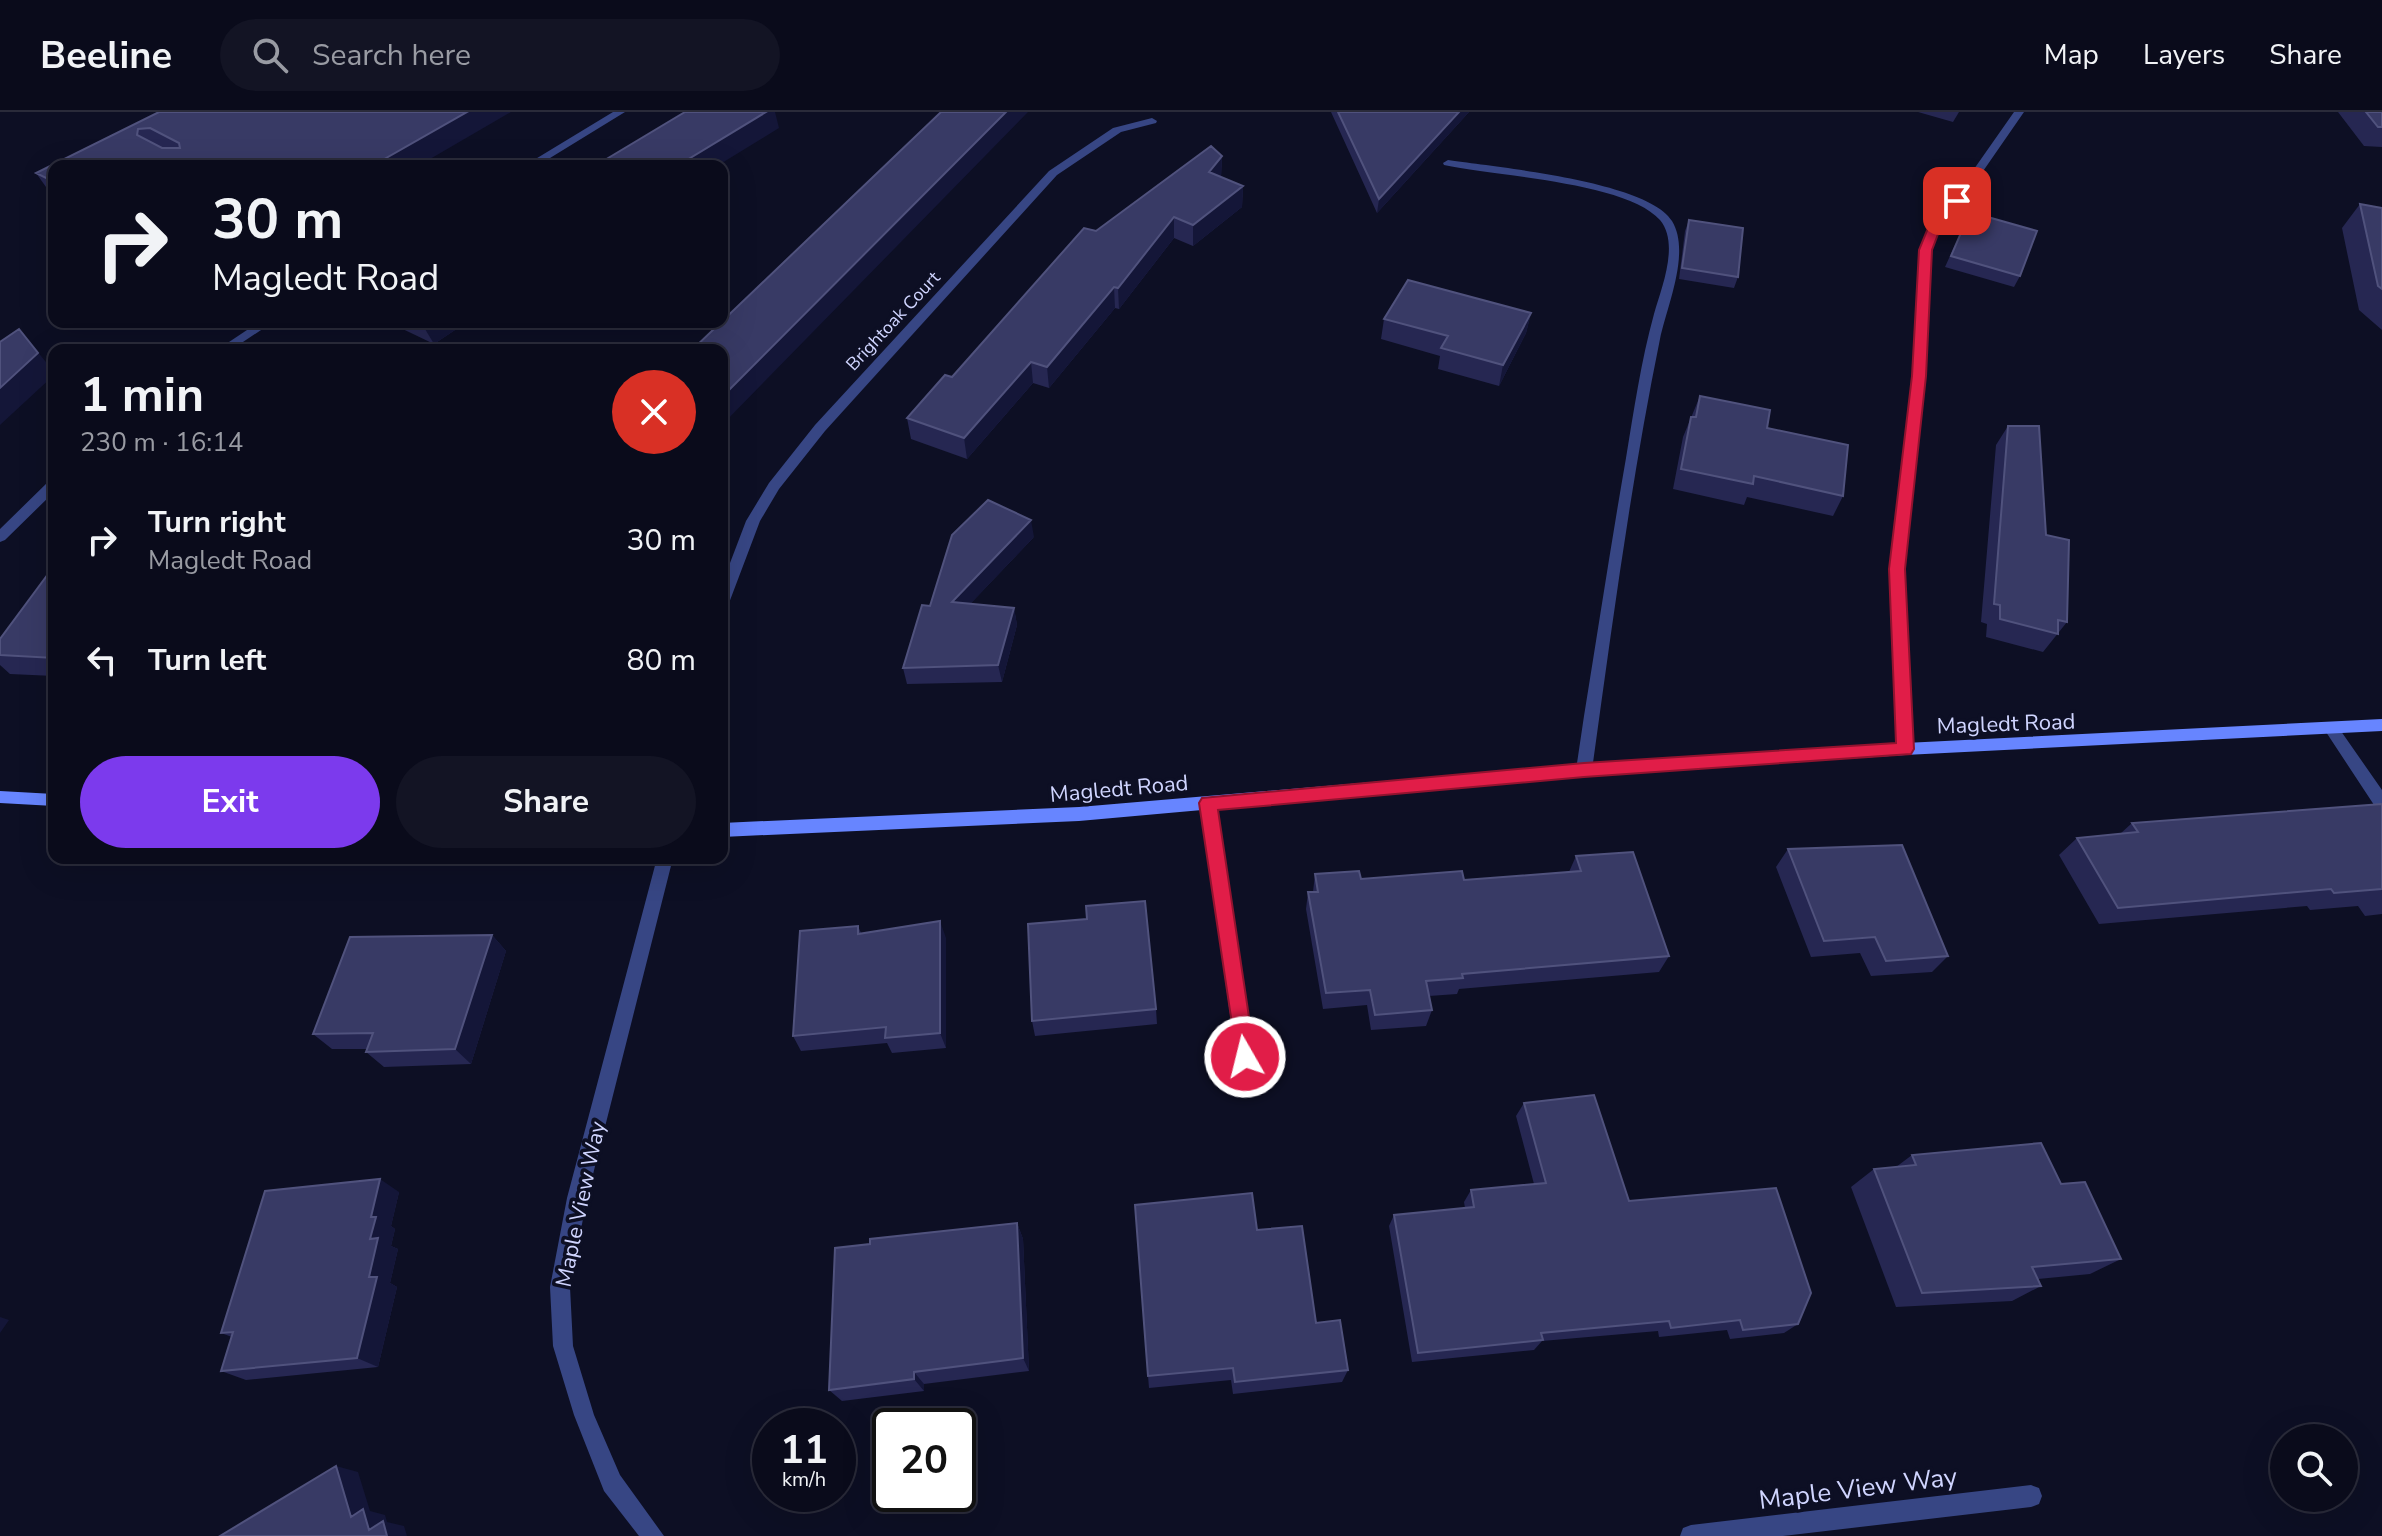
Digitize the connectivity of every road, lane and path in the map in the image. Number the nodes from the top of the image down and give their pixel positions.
1 (620, 112) edge
2 (2019, 112) edge
3 (1152, 121) dead end
4 (539, 160) edge
5 (1448, 163) dead end
6 (258, 328) edge
7 (232, 344) edge
8 (48, 490) edge
9 (0, 537) edge
10 (728, 587) edge
11 (2382, 725) edge
12 (2331, 728) junction
13 (1905, 749) junction
14 (1584, 770) junction
15 (0, 797) edge
16 (48, 800) edge
17 (1208, 803) junction
18 (2382, 803) edge
19 (728, 830) edge
20 (663, 864) edge
21 (1245, 1057) dead end
22 (2031, 1496) dead end
23 (653, 1536) edge
24 (1691, 1536) edge

1 - 4 street
2 - 13 street
3 - 10 street, Brightoak Court
5 - 14 street
6 - 7 street
8 - 9 street
11 - 12 street, Magledt Road
12 - 13 street, Magledt Road
12 - 18 street
13 - 14 street, Magledt Road
14 - 17 street, Magledt Road
15 - 16 street
17 - 19 street, Magledt Road
17 - 21 street
20 - 23 street, Maple View Way
22 - 24 street, Maple View Way

